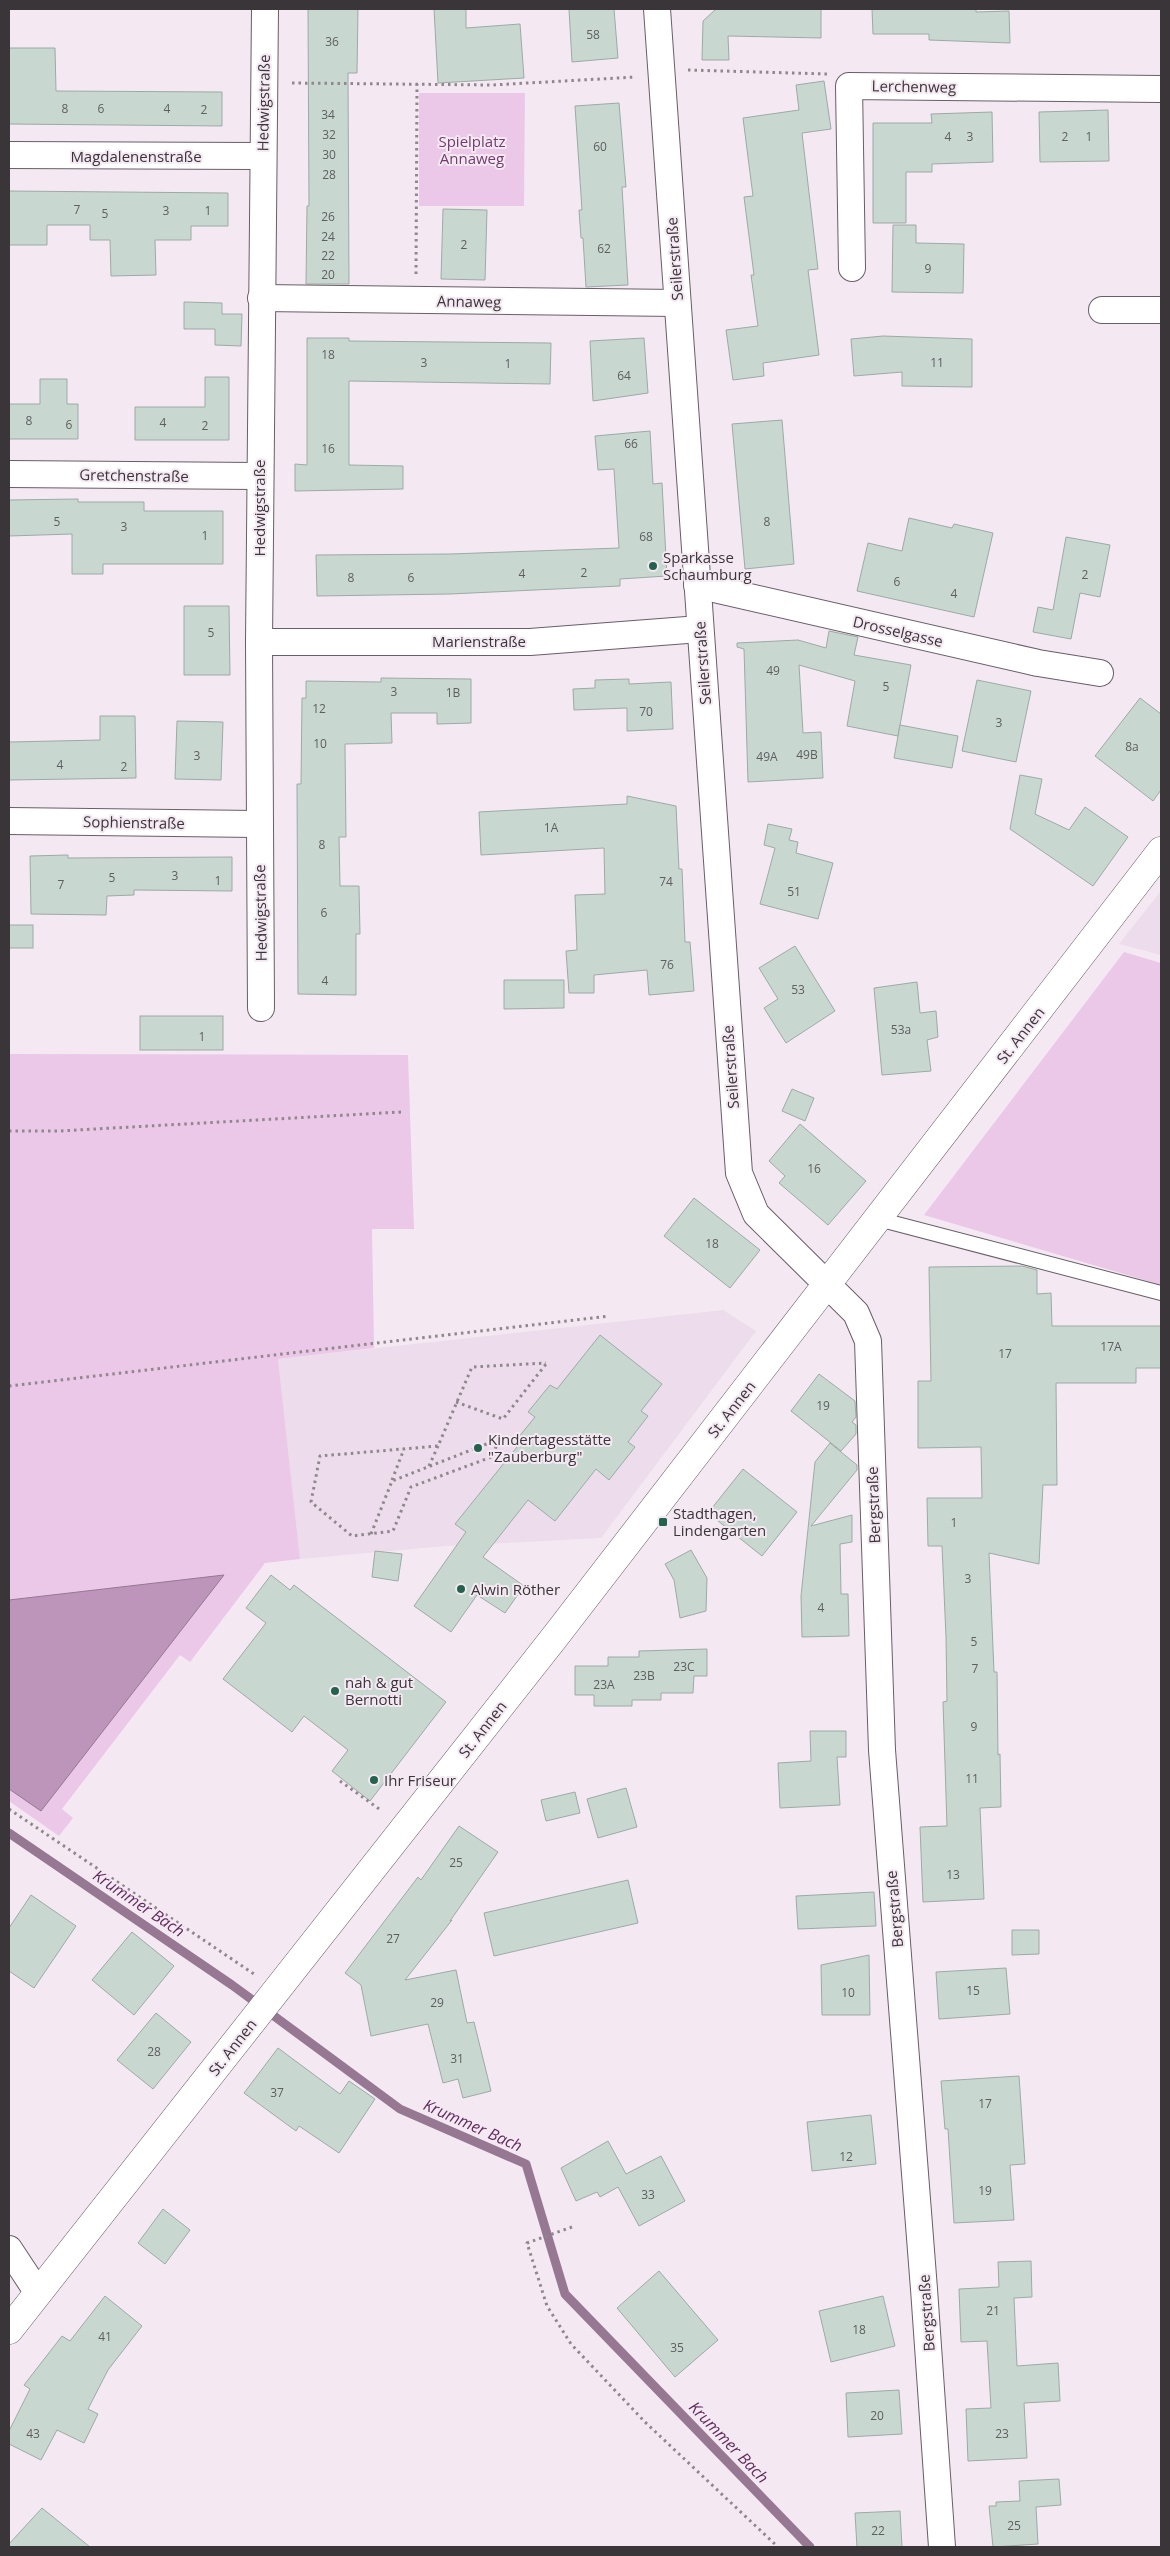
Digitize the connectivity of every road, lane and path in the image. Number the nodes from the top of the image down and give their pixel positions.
1 (265, 9) edge
2 (657, 9) edge
3 (661, 72) junction
4 (264, 83) junction
5 (417, 84) junction
6 (849, 86) junction
7 (1161, 89) edge
8 (9, 155) edge
9 (262, 156) junction
10 (852, 268) dead end
11 (261, 298) junction
12 (415, 300) junction
13 (677, 303) junction
14 (1102, 310) dead end
15 (1161, 310) edge
16 (9, 474) edge
17 (260, 476) junction
18 (697, 585) junction
19 (700, 629) junction
20 (258, 642) junction
21 (1100, 673) dead end
22 (9, 821) edge
23 (259, 824) junction
24 (1161, 851) edge
25 (261, 1008) dead end
26 (401, 1112) dead end
27 (9, 1131) edge
28 (878, 1219) junction
29 (827, 1285) junction
30 (1161, 1293) edge
31 (609, 1316) dead end
32 (9, 1386) edge
33 (456, 1402) junction
34 (438, 1446) junction
35 (404, 1448) junction
36 (428, 1467) junction
37 (392, 1481) junction
38 (371, 1534) junction
39 (340, 1781) dead end
40 (9, 1809) edge
41 (404, 1828) junction
42 (268, 2001) junction
43 (572, 2228) dead end
44 (9, 2249) edge
45 (38, 2293) junction
46 (9, 2330) edge
47 (778, 2547) edge
48 (942, 2547) edge

1 - 4 street, Hedwigstraße
2 - 3 street, Seilerstraße
3 - 5 path
3 - 6 path
3 - 13 street, Seilerstraße
4 - 5 path
4 - 9 street, Hedwigstraße
5 - 12 path
6 - 7 street, Lerchenweg
6 - 10 street, Lerchenweg
8 - 9 street, Magdalenenstraße
9 - 11 street, Hedwigstraße
11 - 12 street, Annaweg
11 - 17 street, Hedwigstraße
12 - 13 street, Annaweg
13 - 18 street, Seilerstraße
14 - 15 street
16 - 17 street, Gretchenstraße
17 - 20 street, Hedwigstraße
18 - 19 street, Seilerstraße
18 - 21 street, Drosselgasse
19 - 20 street, Marienstraße
19 - 29 street, Seilerstraße
20 - 23 street, Hedwigstraße
22 - 23 street, Sophienstraße
23 - 25 street, Hedwigstraße
24 - 28 main road, St. Annen
26 - 27 path
28 - 29 main road, St. Annen
28 - 30 lane
29 - 41 main road, St. Annen
29 - 48 street, Bergstraße
31 - 32 path
33 - 33 path
33 - 34 path
34 - 35 path
34 - 36 path
35 - 37 path
35 - 38 path
36 - 37 path
36 - 38 path
37 - 38 path
39 - 41 path
40 - 42 path
41 - 42 main road, St. Annen
42 - 45 main road, St. Annen
43 - 47 path
44 - 45 street
45 - 46 main road, St. Annen

